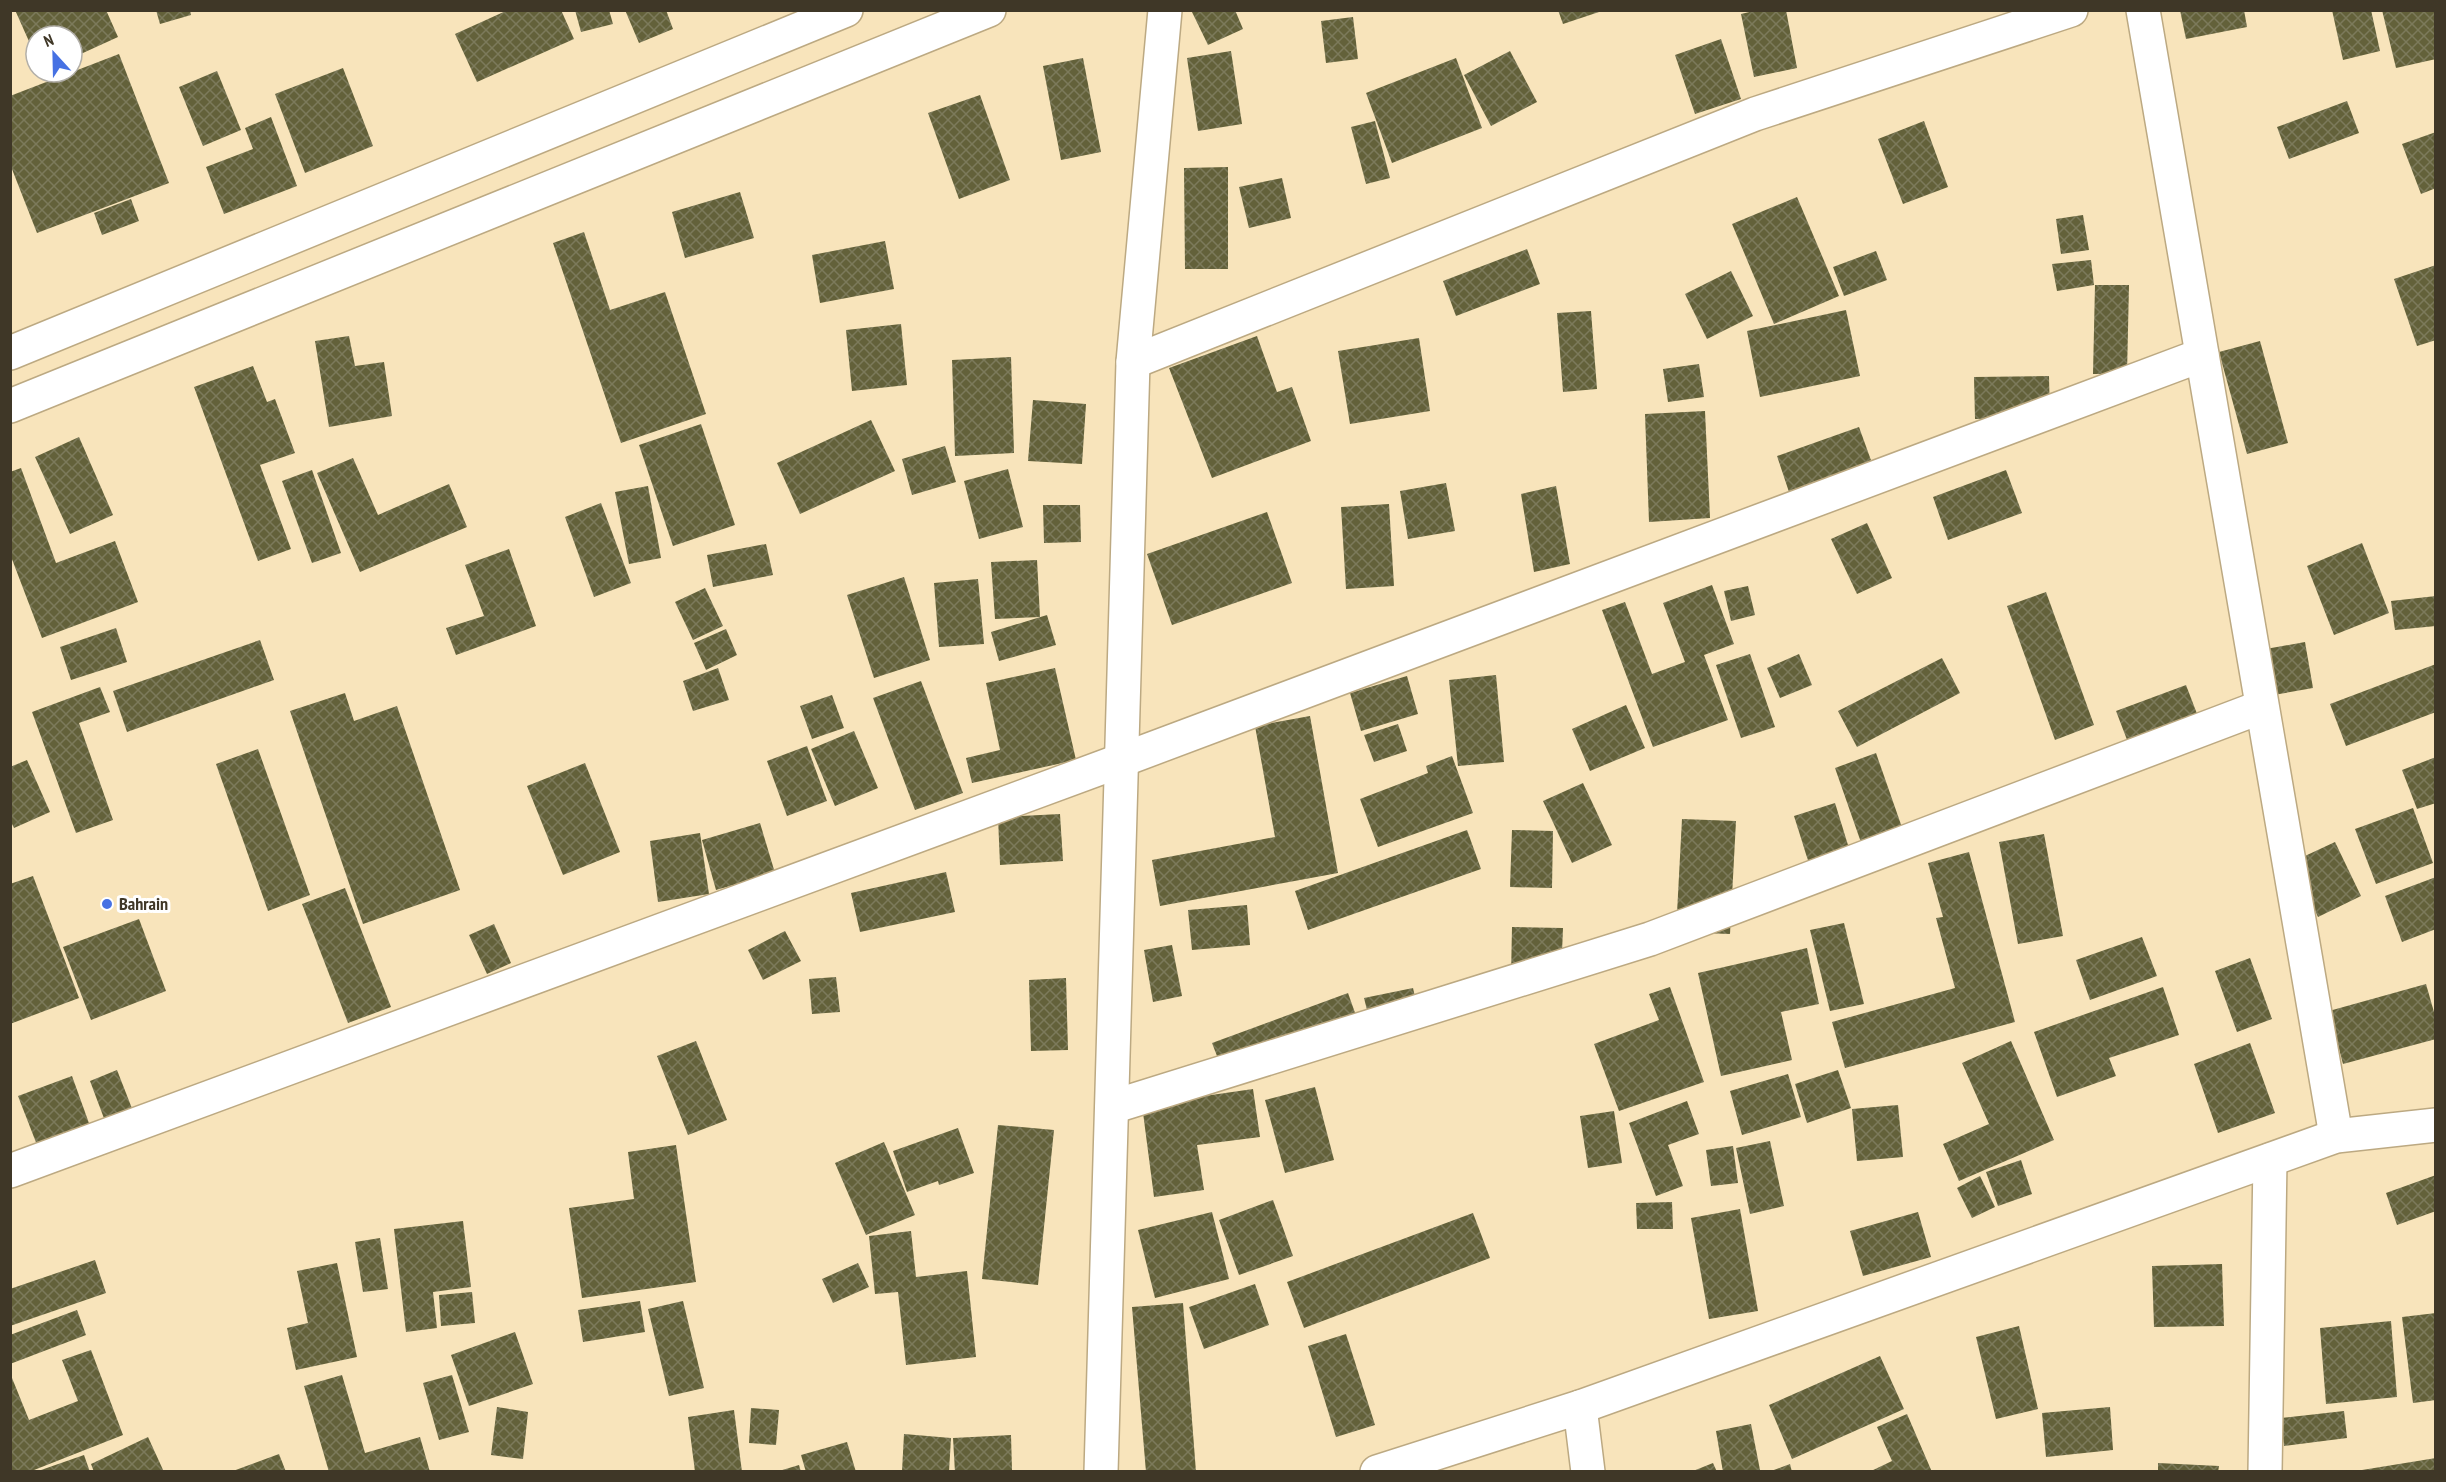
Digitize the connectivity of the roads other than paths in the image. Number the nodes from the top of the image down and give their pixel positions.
1 (846, 10) edge
2 (989, 10) edge
3 (1165, 10) edge
4 (2071, 10) edge
5 (2143, 10) edge
6 (10, 353) edge
7 (2202, 355) junction
8 (1133, 362) junction
9 (10, 406) edge
10 (2261, 707) junction
11 (1122, 760) junction
12 (1112, 1107) junction
13 (2436, 1125) edge
14 (2336, 1136) junction
15 (2270, 1160) junction
16 (10, 1171) edge
17 (1580, 1407) junction
18 (1101, 1472) edge
19 (1377, 1472) edge
20 (1588, 1472) edge
21 (2265, 1472) edge

1 - 6 street
2 - 9 street
3 - 8 street
4 - 8 street
5 - 7 street
7 - 10 street
7 - 11 street
8 - 11 street
10 - 12 street
10 - 14 street
11 - 12 street
11 - 16 street
12 - 18 street
13 - 14 street
14 - 15 street
15 - 17 street
15 - 21 street
17 - 19 street
17 - 20 street

